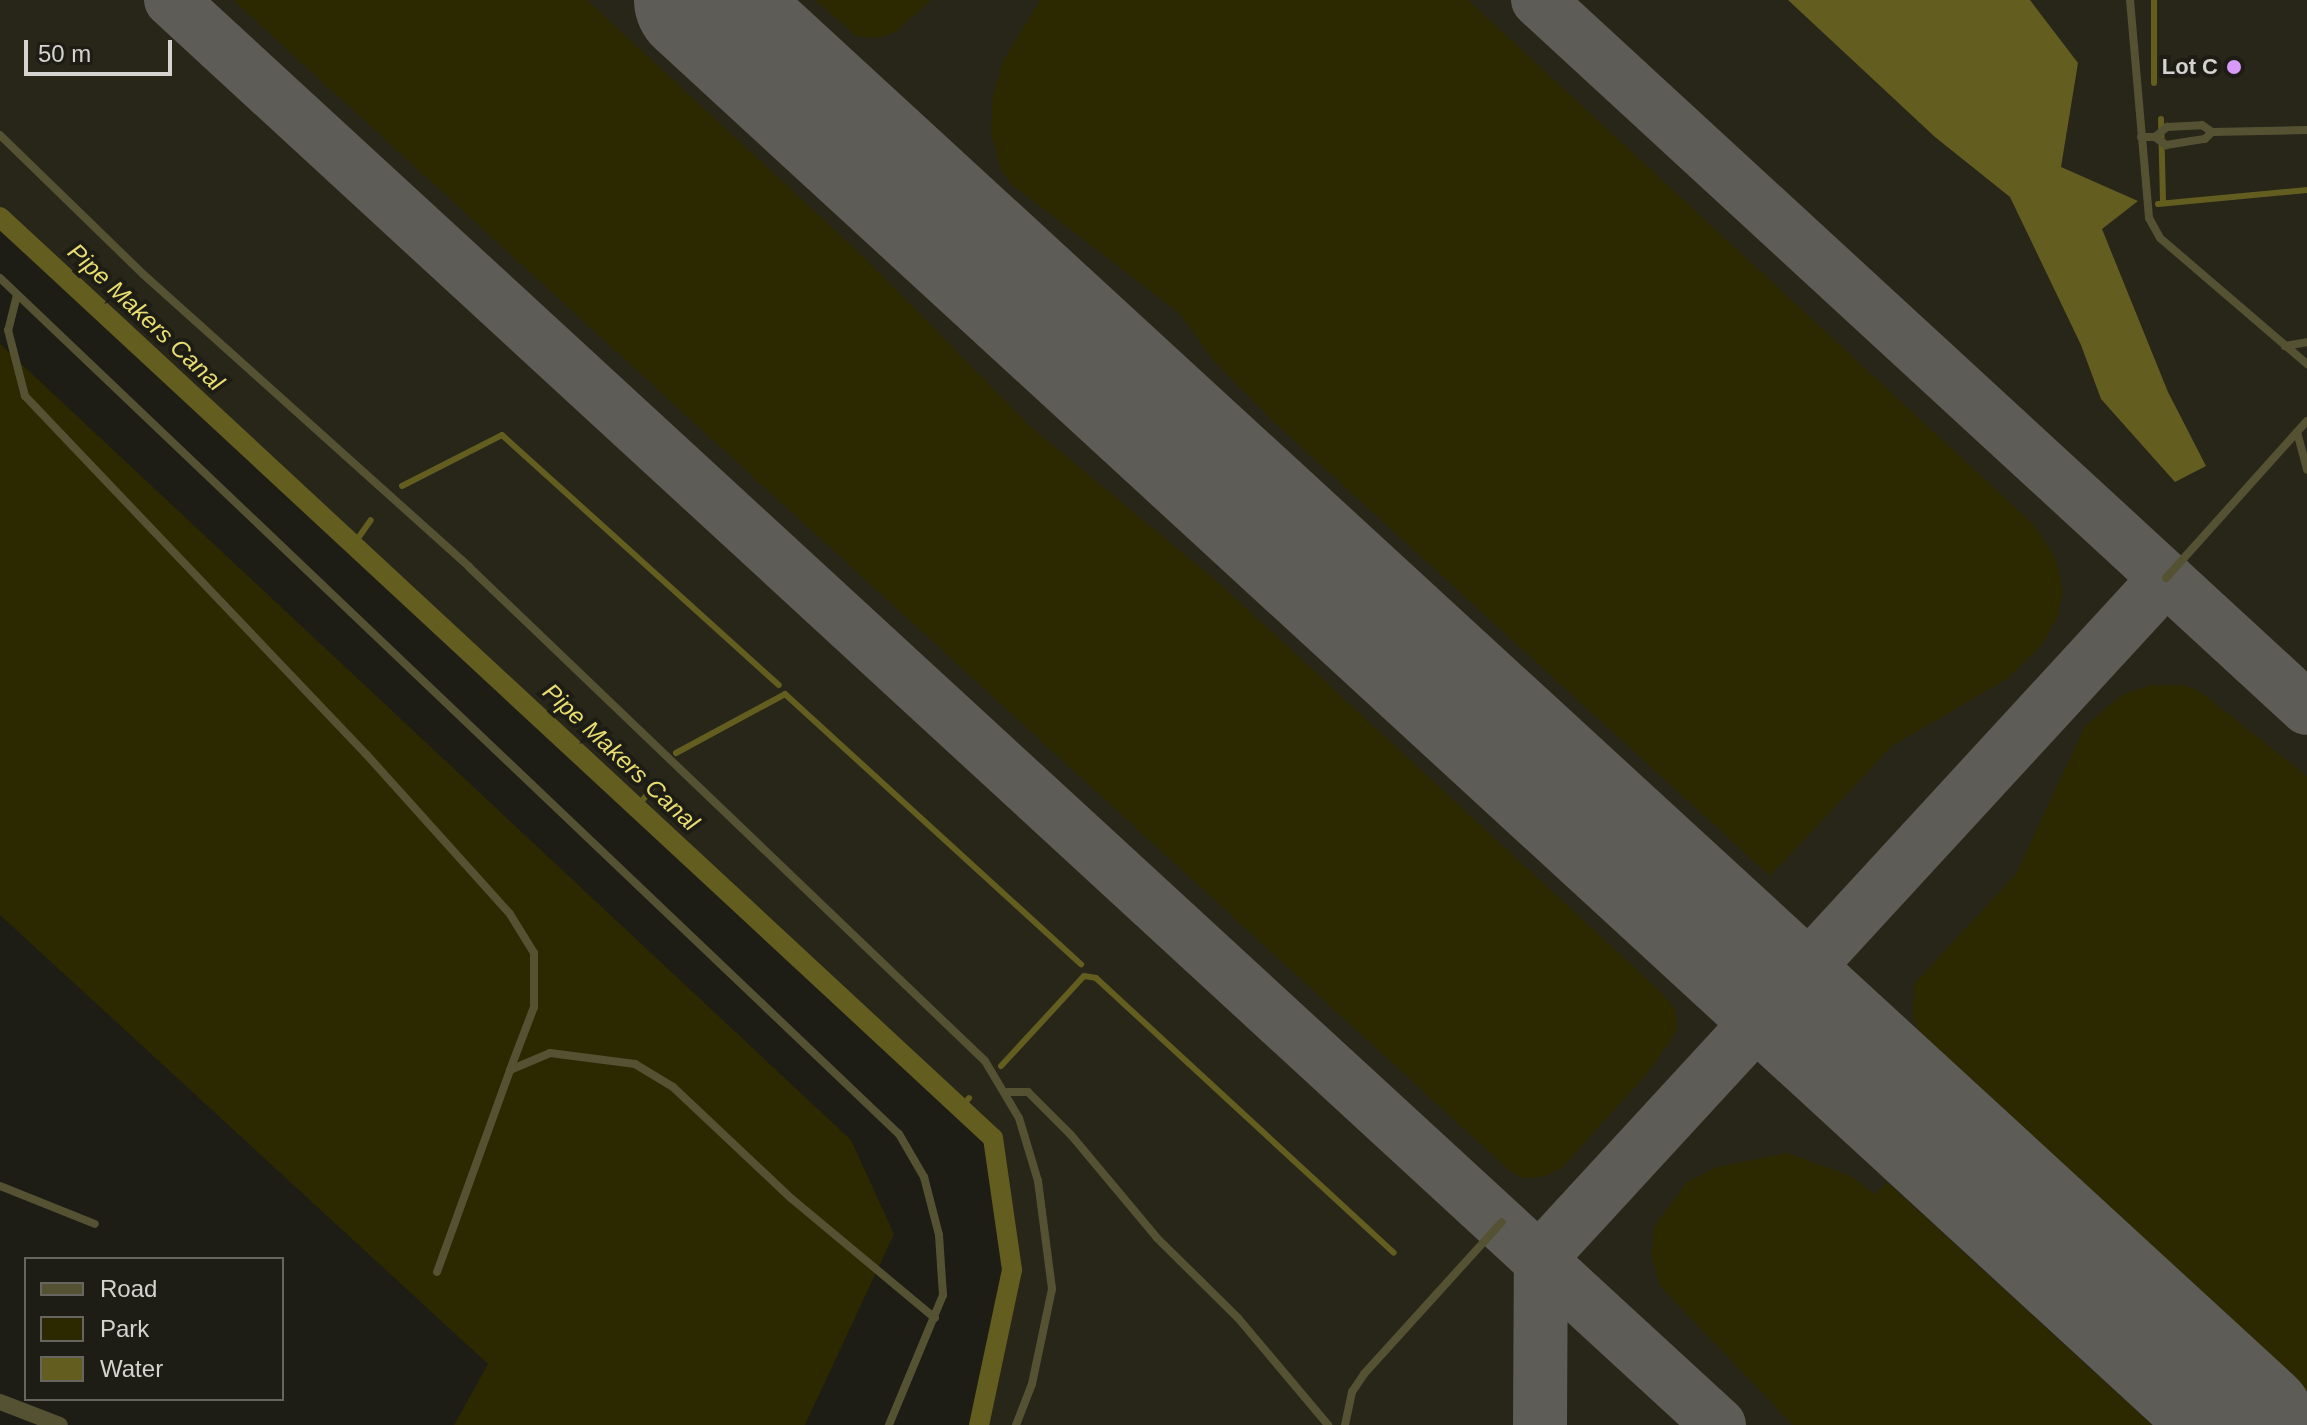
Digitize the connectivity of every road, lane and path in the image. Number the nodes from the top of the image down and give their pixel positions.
1 (2130, 0) edge
2 (2307, 130) edge
3 (2212, 132) junction
4 (0, 135) edge
5 (2141, 137) junction
6 (2155, 137) junction
7 (0, 278) edge
8 (17, 295) junction
9 (2307, 342) edge
10 (2285, 346) junction
11 (2307, 364) edge
12 (2307, 421) edge
13 (2297, 432) junction
14 (2307, 470) edge
15 (2166, 578) dead end
16 (510, 1070) junction
17 (1007, 1092) junction
18 (0, 1186) edge
19 (1502, 1222) dead end
20 (95, 1224) dead end
21 (437, 1272) dead end
22 (935, 1318) junction
23 (0, 1402) edge
24 (60, 1425) edge
25 (889, 1425) edge
26 (1016, 1425) edge
27 (1328, 1425) edge
28 (1345, 1425) edge

1 - 5 lane
2 - 3 lane
3 - 6 lane
3 - 6 lane
4 - 17 lane
5 - 6 lane
5 - 10 lane
7 - 8 lane
8 - 16 lane
8 - 22 lane
9 - 10 lane
10 - 11 lane
12 - 13 lane
13 - 14 lane
13 - 15 lane
16 - 21 lane
16 - 22 lane
17 - 26 lane
17 - 27 lane
18 - 20 lane
19 - 28 lane
22 - 25 lane
23 - 24 street

